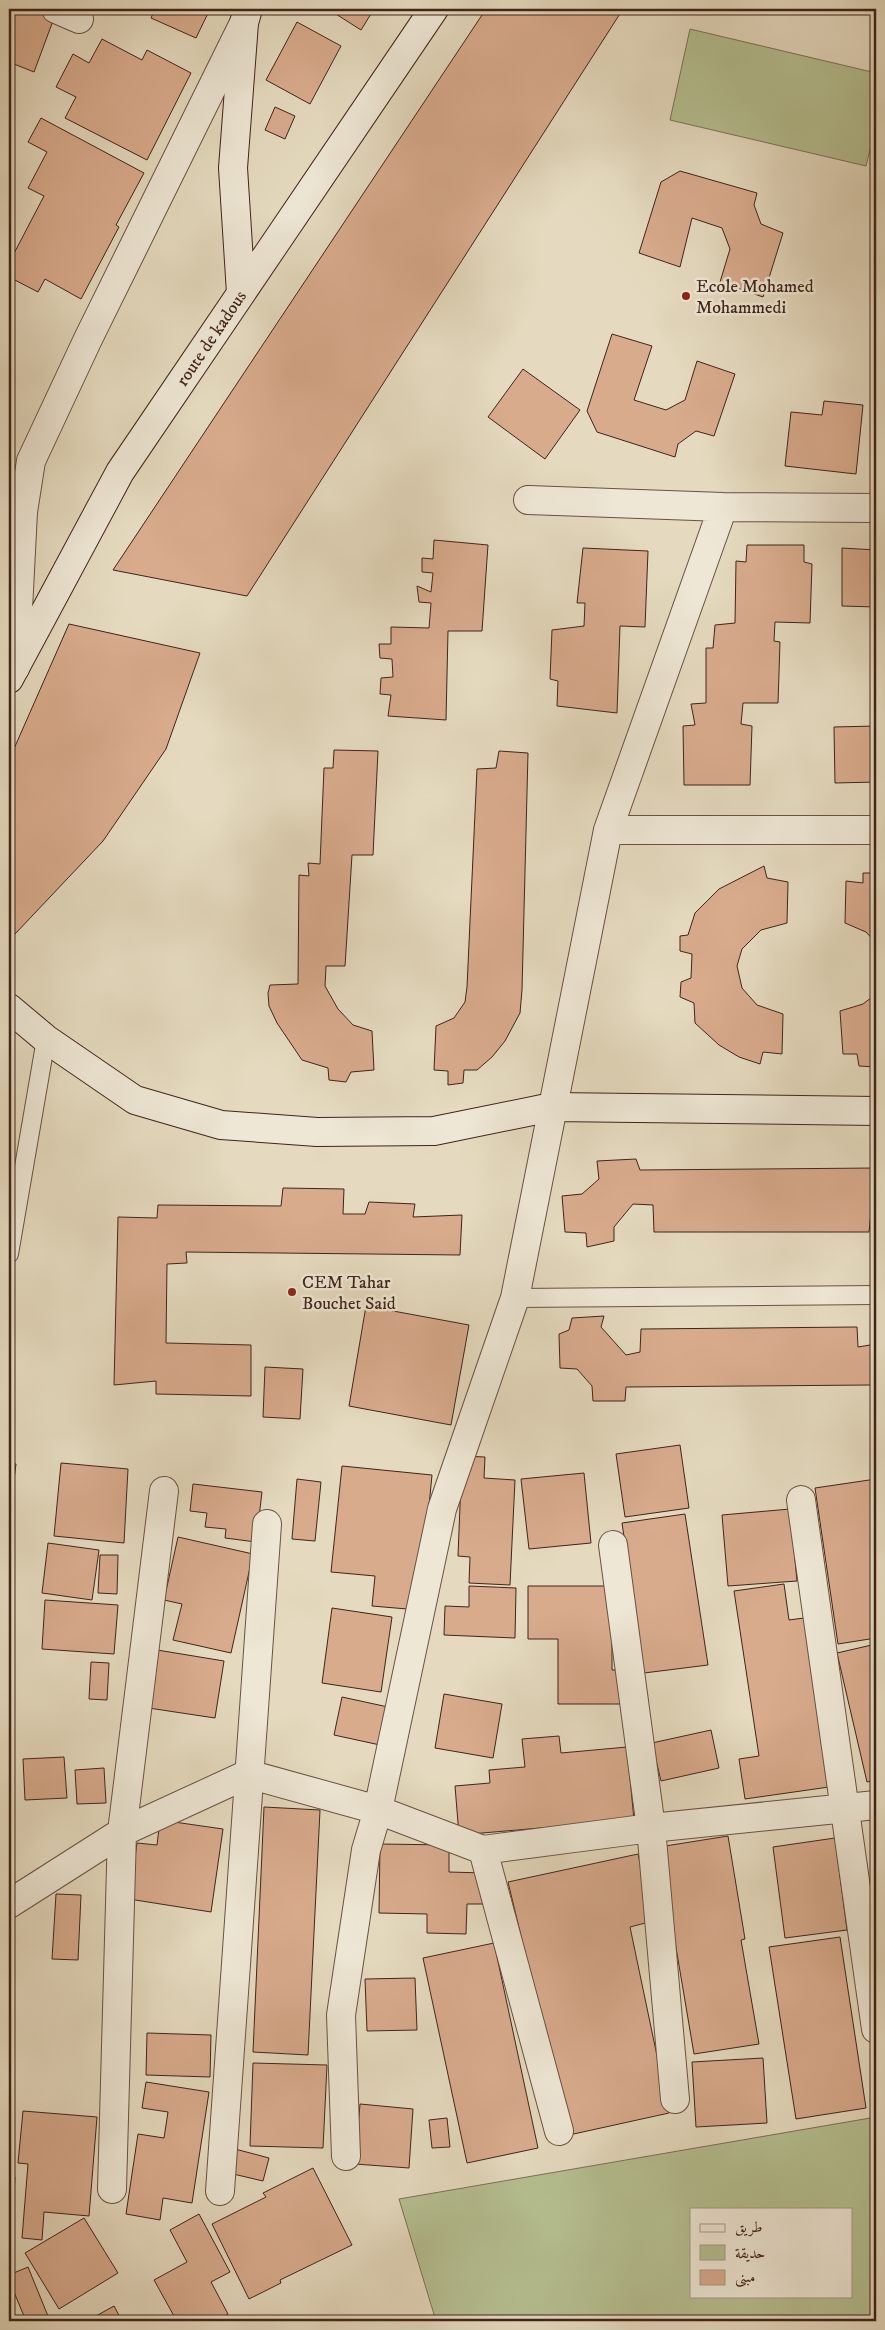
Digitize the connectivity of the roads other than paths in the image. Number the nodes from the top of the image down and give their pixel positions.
1 (434, 9) edge
2 (246, 16) edge
3 (241, 293) junction
4 (528, 500) dead end
5 (723, 507) junction
6 (876, 508) edge
7 (12, 673) edge
8 (608, 830) junction
9 (876, 830) edge
10 (9, 1008) edge
11 (46, 1038) junction
12 (552, 1107) junction
13 (876, 1111) edge
14 (9, 1254) edge
15 (876, 1295) edge
16 (515, 1298) junction
17 (164, 1491) dead end
18 (801, 1500) dead end
19 (268, 1524) dead end
20 (614, 1545) dead end
21 (248, 1774) junction
22 (876, 1805) edge
23 (378, 1810) junction
24 (844, 1810) junction
25 (652, 1828) junction
26 (122, 1832) junction
27 (484, 1850) junction
28 (9, 1904) edge
29 (876, 2029) edge
30 (675, 2099) dead end
31 (559, 2131) dead end
32 (346, 2156) dead end
33 (112, 2189) dead end
34 (220, 2191) dead end

1 - 3 street, route de kadous
2 - 3 street
2 - 7 street
3 - 7 street, route de kadous
4 - 5 street
5 - 6 street
5 - 8 street
8 - 9 street
8 - 12 street
10 - 11 street
11 - 12 street
11 - 14 lane
12 - 13 street
12 - 16 street
15 - 16 lane
16 - 23 street
17 - 26 street
18 - 24 street
19 - 21 street
20 - 25 street
21 - 23 street
21 - 26 street
21 - 34 street
22 - 24 street
23 - 27 street
23 - 32 street
24 - 25 street
24 - 29 street
25 - 27 street
25 - 30 street
26 - 28 street
26 - 33 street
27 - 31 street

